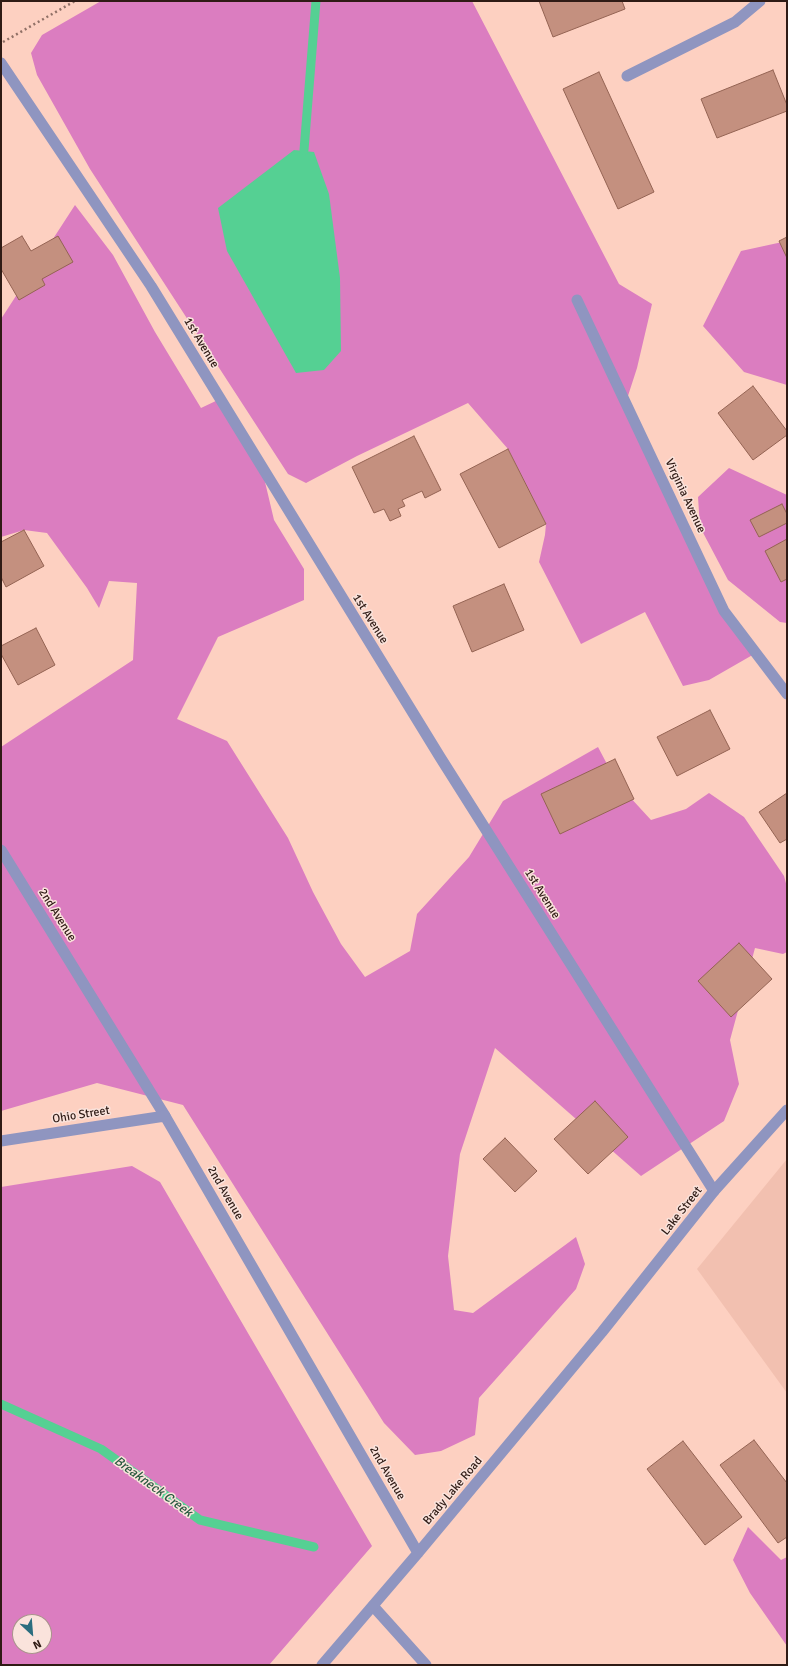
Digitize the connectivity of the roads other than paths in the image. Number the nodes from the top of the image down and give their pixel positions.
1 (760, 1) edge
2 (1, 63) edge
3 (627, 76) dead end
4 (577, 300) dead end
5 (787, 694) edge
6 (1, 850) edge
7 (787, 1110) edge
8 (165, 1116) junction
9 (1, 1141) edge
10 (714, 1191) junction
11 (602, 1332) joint
12 (418, 1553) junction
13 (373, 1606) junction
14 (322, 1665) edge
15 (426, 1665) edge

1 - 3 street
2 - 10 street, 1st Avenue
4 - 5 street, Virginia Avenue
6 - 8 street, 2nd Avenue
7 - 10 street, Lake Street
8 - 9 street, Ohio Street
8 - 12 street, 2nd Avenue
10 - 11 street, Lake Street
11 - 12 street, Brady Lake Road
12 - 13 street, Brady Lake Road
13 - 14 street, Brady Lake Road
13 - 15 street

